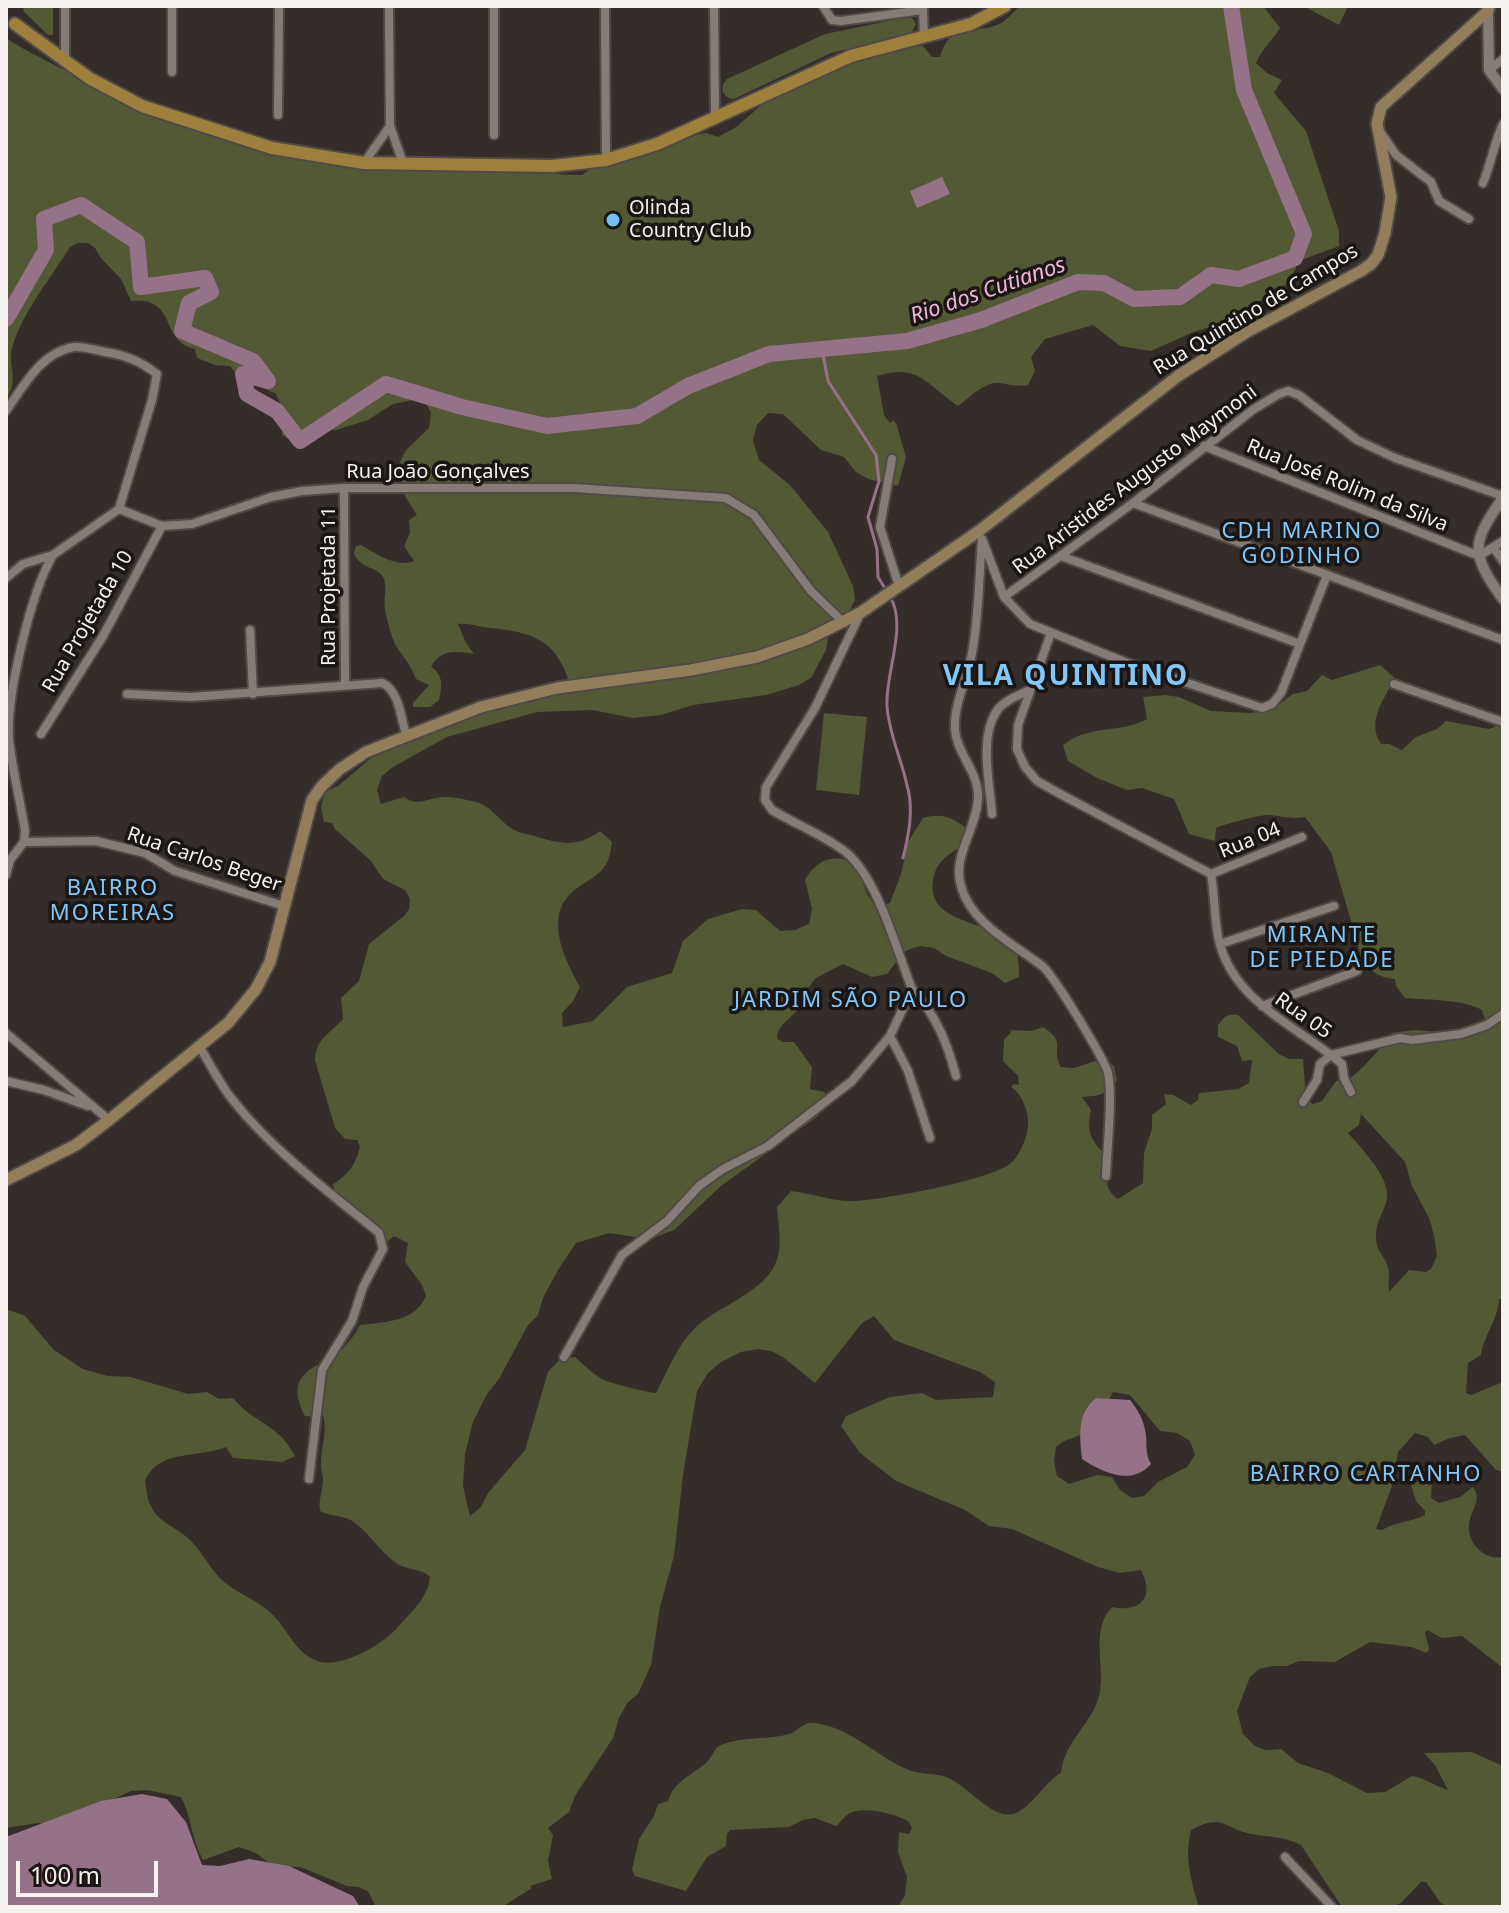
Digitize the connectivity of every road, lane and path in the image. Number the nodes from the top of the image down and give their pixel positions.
1 (65, 6) edge
2 (172, 6) edge
3 (279, 6) edge
4 (389, 6) edge
5 (494, 6) edge
6 (605, 6) edge
7 (714, 6) edge
8 (823, 6) edge
9 (1005, 6) edge
10 (923, 8) edge
11 (1489, 9) edge
12 (15, 24) dead end
13 (924, 38) junction
14 (1503, 59) edge
15 (65, 61) junction
16 (1489, 70) junction
17 (172, 72) dead end
18 (1503, 89) edge
19 (278, 115) dead end
20 (715, 118) junction
21 (1377, 124) junction
22 (1503, 124) edge
23 (390, 126) junction
24 (494, 135) dead end
25 (606, 160) junction
26 (364, 163) junction
27 (403, 163) junction
28 (1483, 183) dead end
29 (1469, 219) dead end
30 (6, 411) edge
31 (1204, 446) junction
32 (892, 459) dead end
33 (344, 488) junction
34 (1503, 497) edge
35 (1133, 503) junction
36 (119, 509) junction
37 (162, 526) junction
38 (980, 535) junction
39 (1503, 541) edge
40 (1494, 548) junction
41 (53, 555) junction
42 (1061, 556) junction
43 (1479, 556) junction
44 (1503, 561) edge
45 (1327, 575) junction
46 (6, 578) edge
47 (897, 587) junction
48 (1004, 597) junction
49 (1503, 599) edge
50 (860, 613) junction
51 (844, 623) junction
52 (250, 630) dead end
53 (1051, 633) junction
54 (1503, 640) edge
55 (1300, 644) junction
56 (345, 684) junction
57 (1394, 684) dead end
58 (1028, 691) junction
59 (127, 694) dead end
60 (253, 694) junction
61 (1503, 722) edge
62 (8, 724) edge
63 (41, 734) dead end
64 (406, 735) junction
65 (992, 814) dead end
66 (1302, 837) dead end
67 (24, 842) junction
68 (1211, 874) junction
69 (6, 875) edge
70 (284, 906) junction
71 (1334, 906) dead end
72 (1220, 944) junction
73 (1357, 971) dead end
74 (912, 989) junction
75 (1262, 1006) junction
76 (1503, 1014) edge
77 (6, 1033) edge
78 (890, 1036) junction
79 (200, 1047) junction
80 (1331, 1055) junction
81 (956, 1076) dead end
82 (6, 1081) edge
83 (1351, 1092) dead end
84 (1303, 1102) dead end
85 (92, 1108) junction
86 (109, 1120) junction
87 (930, 1138) dead end
88 (1106, 1176) dead end
89 (6, 1180) edge
90 (564, 1357) dead end
91 (309, 1479) dead end
92 (1285, 1857) dead end
93 (1332, 1907) edge

1 - 15 street
2 - 17 street
3 - 19 street
4 - 23 street
5 - 24 street
6 - 25 street
7 - 20 street
8 - 10 street
9 - 13 main road
10 - 13 street
11 - 16 street
11 - 21 main road
12 - 15 main road
13 - 20 main road
14 - 16 street
15 - 26 main road
16 - 18 street
20 - 25 main road
21 - 29 street
21 - 38 main road, Rua Quintino de Campos
22 - 28 street
23 - 26 street
23 - 27 street
25 - 27 main road
26 - 27 main road
30 - 36 street
31 - 34 street, Rua Aristides Augusto Maymoni
31 - 35 street, Rua Aristides Augusto Maymoni
31 - 43 street, Rua José Rolim da Silva
32 - 47 street
33 - 37 street, Rua João Gonçalves
33 - 51 street, Rua João Gonçalves
33 - 56 street, Rua Projetada 11
34 - 43 street
35 - 42 street, Rua Aristides Augusto Maymoni
35 - 45 street
36 - 37 street, Rua João Gonçalves
36 - 41 street
37 - 63 street, Rua Projetada 10
38 - 47 main road, Rua Quintino de Campos
38 - 48 street
38 - 88 street
39 - 40 street
40 - 43 street
40 - 44 street
41 - 46 street
41 - 62 street
42 - 48 street, Rua Aristides Augusto Maymoni
42 - 55 street
43 - 49 street
45 - 54 street
45 - 55 street
47 - 50 main road, Rua Quintino de Campos
48 - 53 street
50 - 51 main road, Rua Quintino de Campos
50 - 74 street
51 - 64 main road, Rua Quintino de Campos
52 - 60 street
53 - 55 street
53 - 58 street
56 - 60 street
56 - 64 street
57 - 61 street
58 - 65 street
58 - 68 street
59 - 60 street
62 - 67 street
64 - 70 main road, Rua Quintino de Campos
66 - 68 street, Rua 04
67 - 69 street
67 - 70 street, Rua Carlos Beger
68 - 72 street, Rua 05
70 - 79 main road, Rua Quintino de Campos
71 - 72 street
72 - 75 street, Rua 05
73 - 75 street
74 - 78 street
74 - 81 street
75 - 80 street, Rua 05
76 - 80 street
77 - 85 street
78 - 87 street
78 - 90 street
79 - 86 main road, Rua Quintino de Campos
79 - 91 street
80 - 83 street, Rua 05
80 - 84 street
82 - 85 street
85 - 86 street
86 - 89 main road, Rua Quintino de Campos
92 - 93 street

